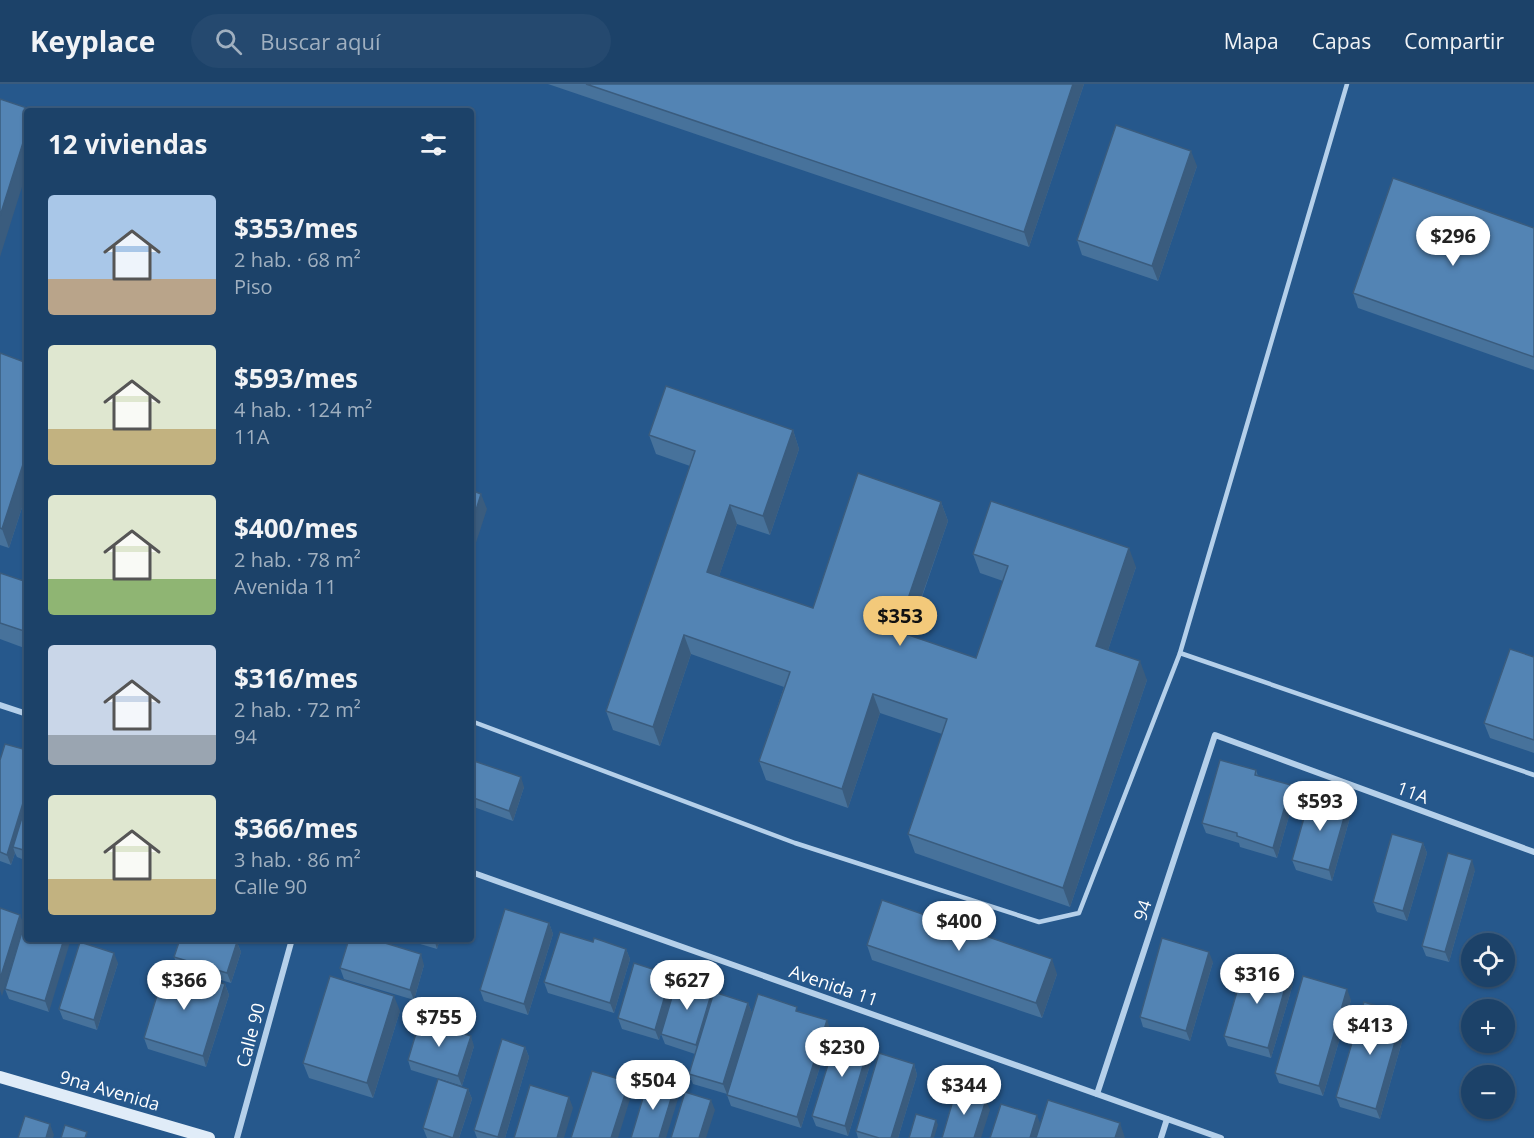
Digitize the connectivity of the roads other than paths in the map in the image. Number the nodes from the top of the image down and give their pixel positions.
1 (1347, 84) edge
2 (1180, 653) junction
3 (0, 705) edge
4 (24, 713) edge
5 (474, 722) edge
6 (1215, 735) joint
7 (1534, 775) edge
8 (1534, 852) edge
9 (474, 873) edge
10 (291, 942) edge
11 (0, 1077) edge
12 (1097, 1094) junction
13 (1167, 1119) junction
14 (209, 1138) edge
15 (237, 1138) edge
16 (1161, 1138) edge
17 (1221, 1138) edge

1 - 2 lane
2 - 5 lane
2 - 7 lane
3 - 4 street
6 - 8 street, 11A
6 - 12 street, 94
9 - 12 street, Avenida 11
10 - 15 street, Calle 90
11 - 14 main road, 9na Avenida
12 - 13 street, Avenida 11
13 - 16 street
13 - 17 street, Avenida 11

